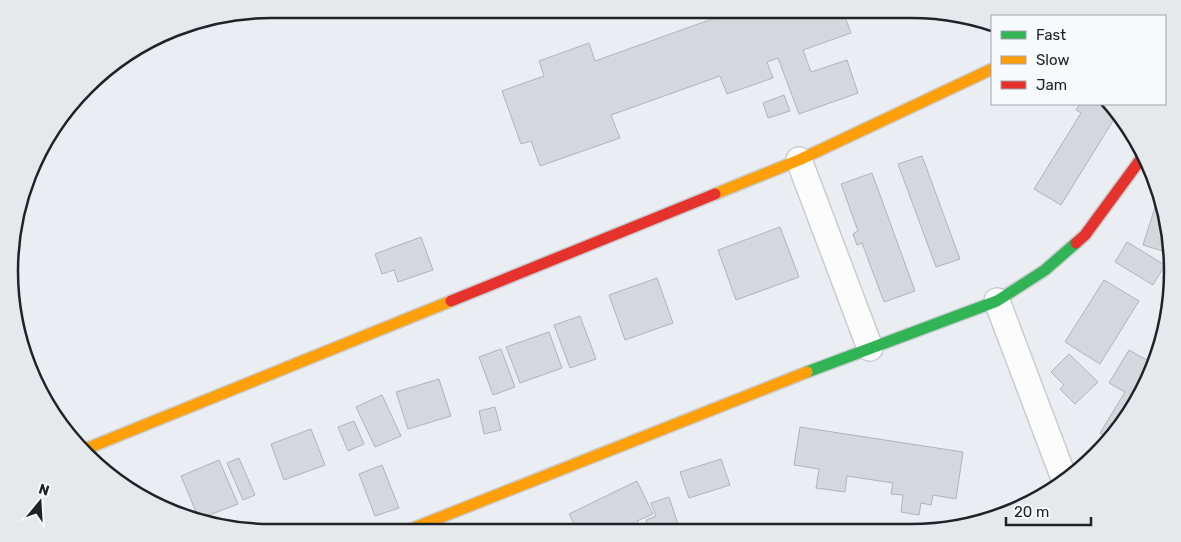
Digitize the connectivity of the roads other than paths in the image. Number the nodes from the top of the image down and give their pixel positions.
1 (991, 69) edge
2 (799, 160) junction
3 (1138, 162) edge
4 (997, 301) junction
5 (870, 348) junction
6 (89, 447) edge
7 (1062, 474) edge
8 (422, 524) edge

1 - 2 street
2 - 5 street
2 - 6 street
3 - 4 street
4 - 5 street
4 - 7 street
5 - 8 street

